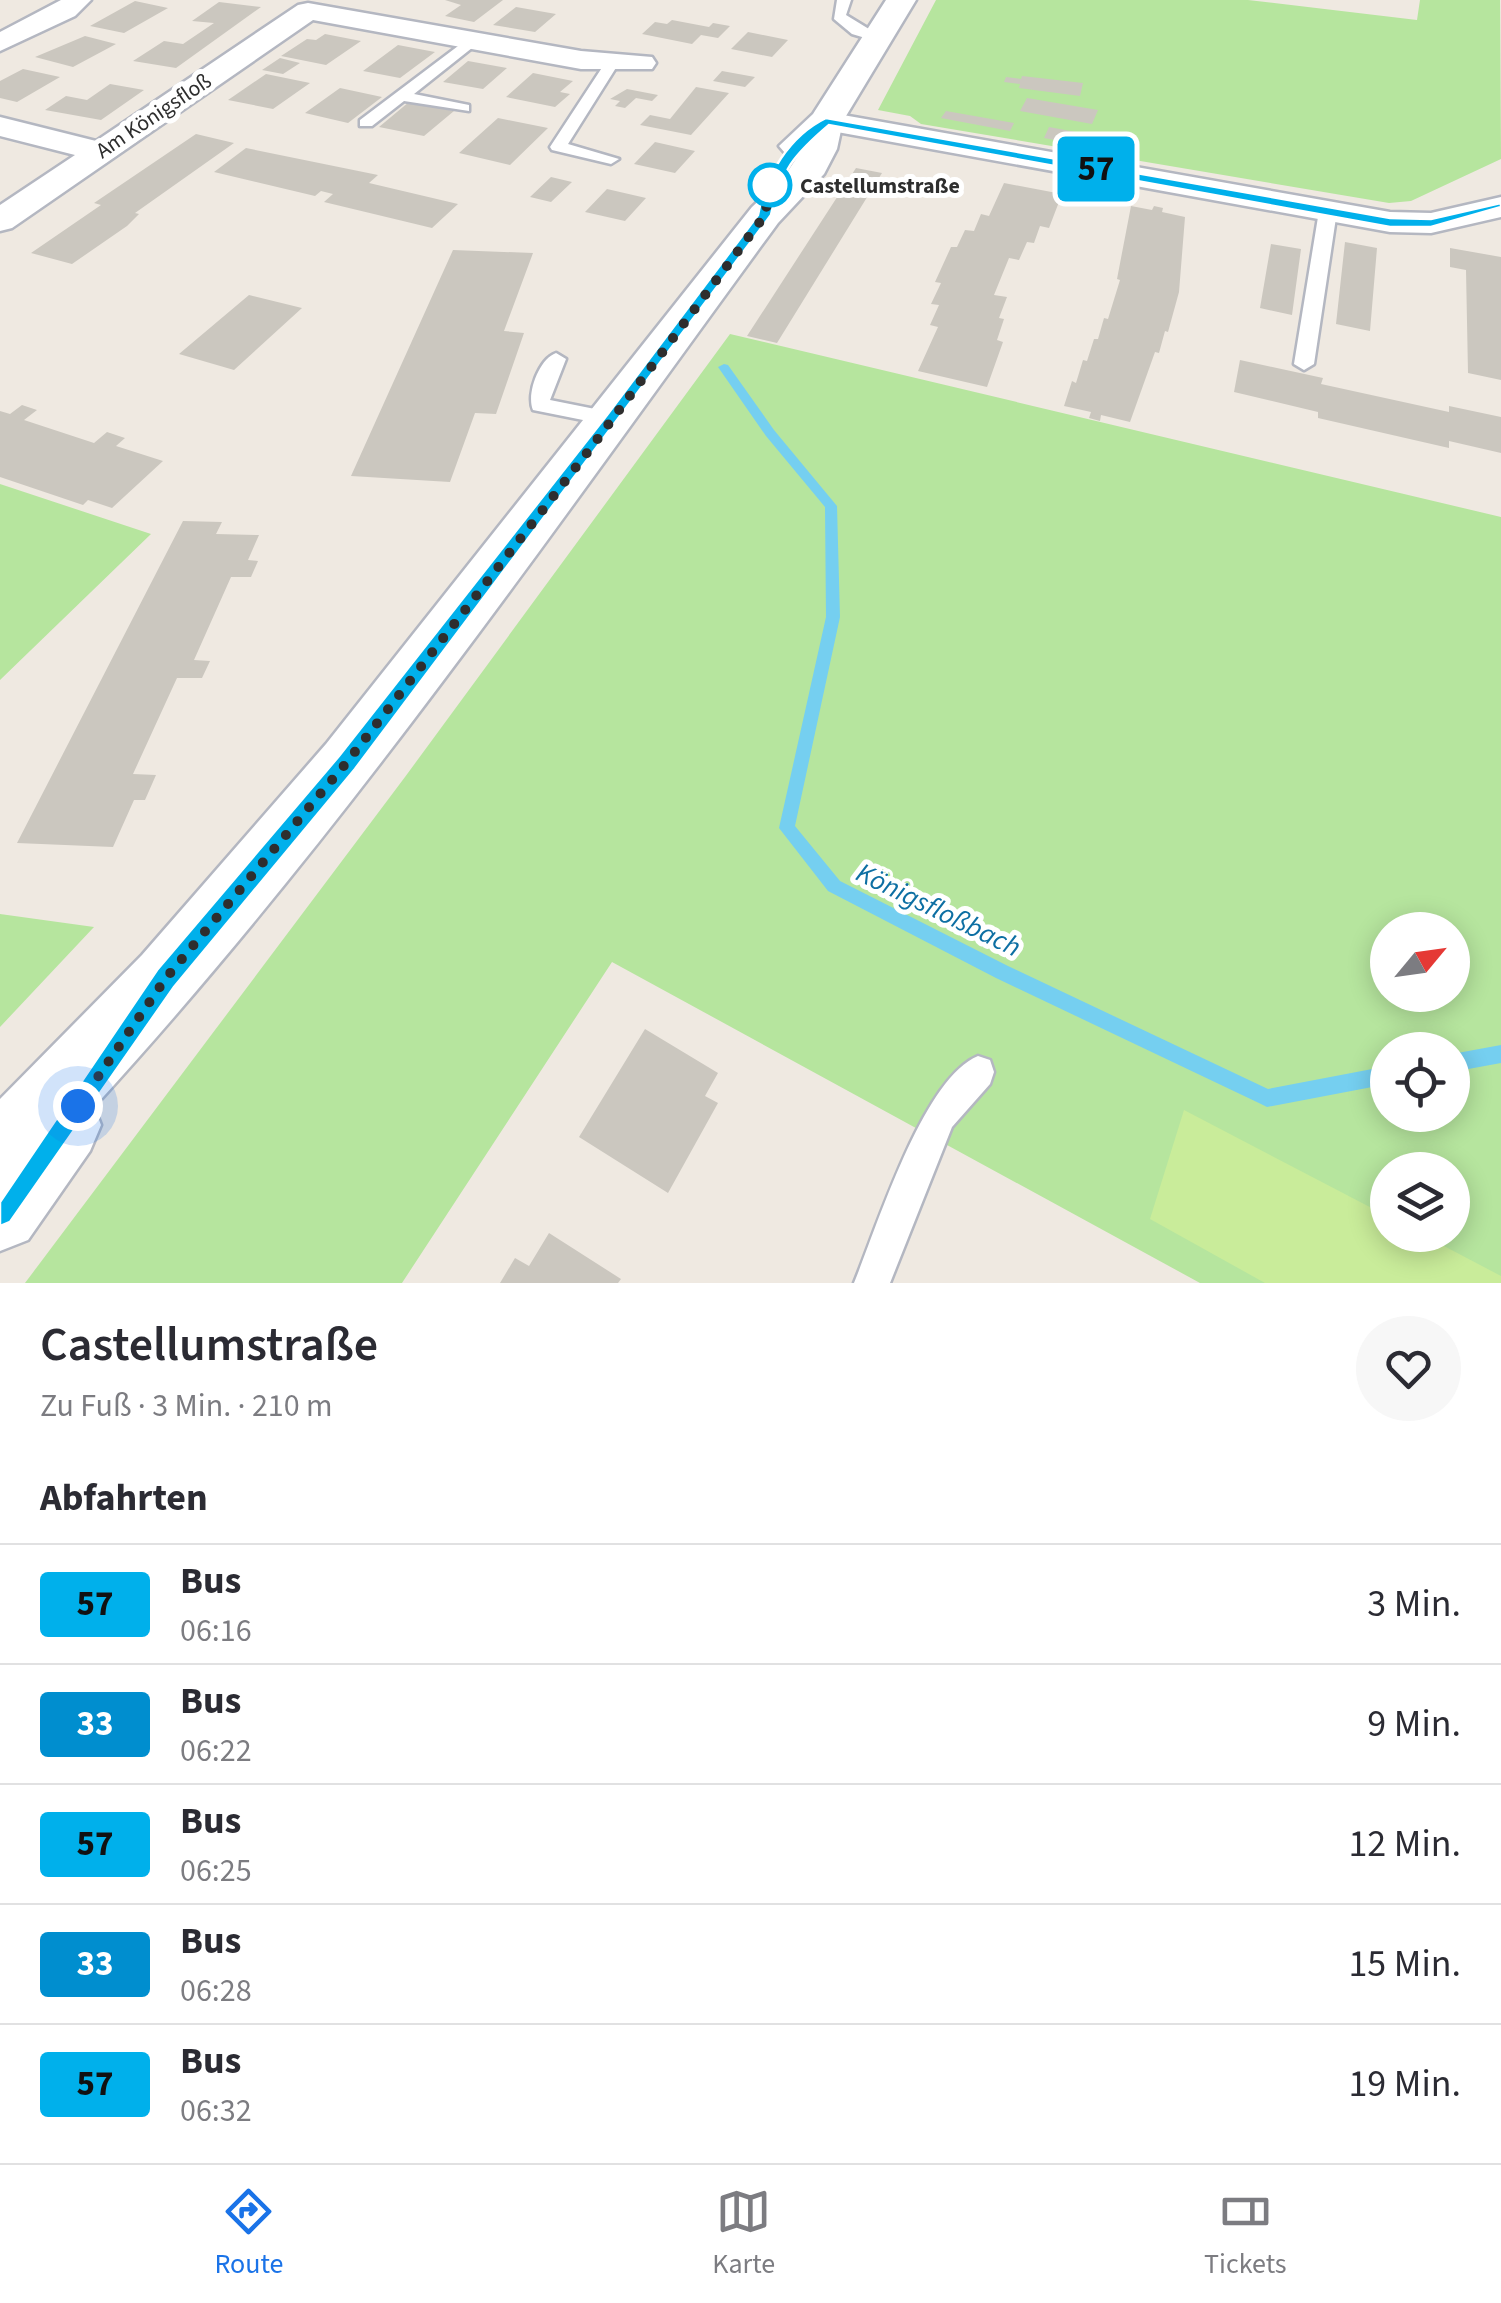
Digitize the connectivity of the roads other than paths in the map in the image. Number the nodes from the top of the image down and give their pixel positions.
1 (78, 0) edge
2 (844, 0) edge
3 (901, 0) edge
4 (315, 5) edge
5 (475, 40) junction
6 (877, 40) junction
7 (0, 42) edge
8 (627, 63) joint
9 (402, 96) junction
10 (464, 108) dead end
11 (826, 121) junction
12 (366, 123) dead end
13 (0, 126) edge
14 (99, 152) junction
15 (611, 159) dead end
16 (1501, 208) edge
17 (1328, 212) junction
18 (0, 221) edge
19 (556, 359) dead end
20 (1304, 364) dead end
21 (613, 419) junction
22 (166, 978) junction
23 (978, 1072) dead end
24 (0, 1153) edge
25 (0, 1212) edge
26 (872, 1283) edge

1 - 7 street
2 - 6 lane
3 - 6 street
4 - 5 street, Am Königsfloß
4 - 14 street, Am Königsfloß
5 - 8 street, Am Königsfloß
5 - 9 lane
6 - 11 street
8 - 15 lane
9 - 10 lane
9 - 12 lane
11 - 17 street
11 - 21 street
13 - 14 street
14 - 18 street, Am Königsfloß
16 - 17 street
17 - 20 lane
19 - 21 lane
21 - 22 street
22 - 24 street
22 - 25 street
23 - 26 lane

